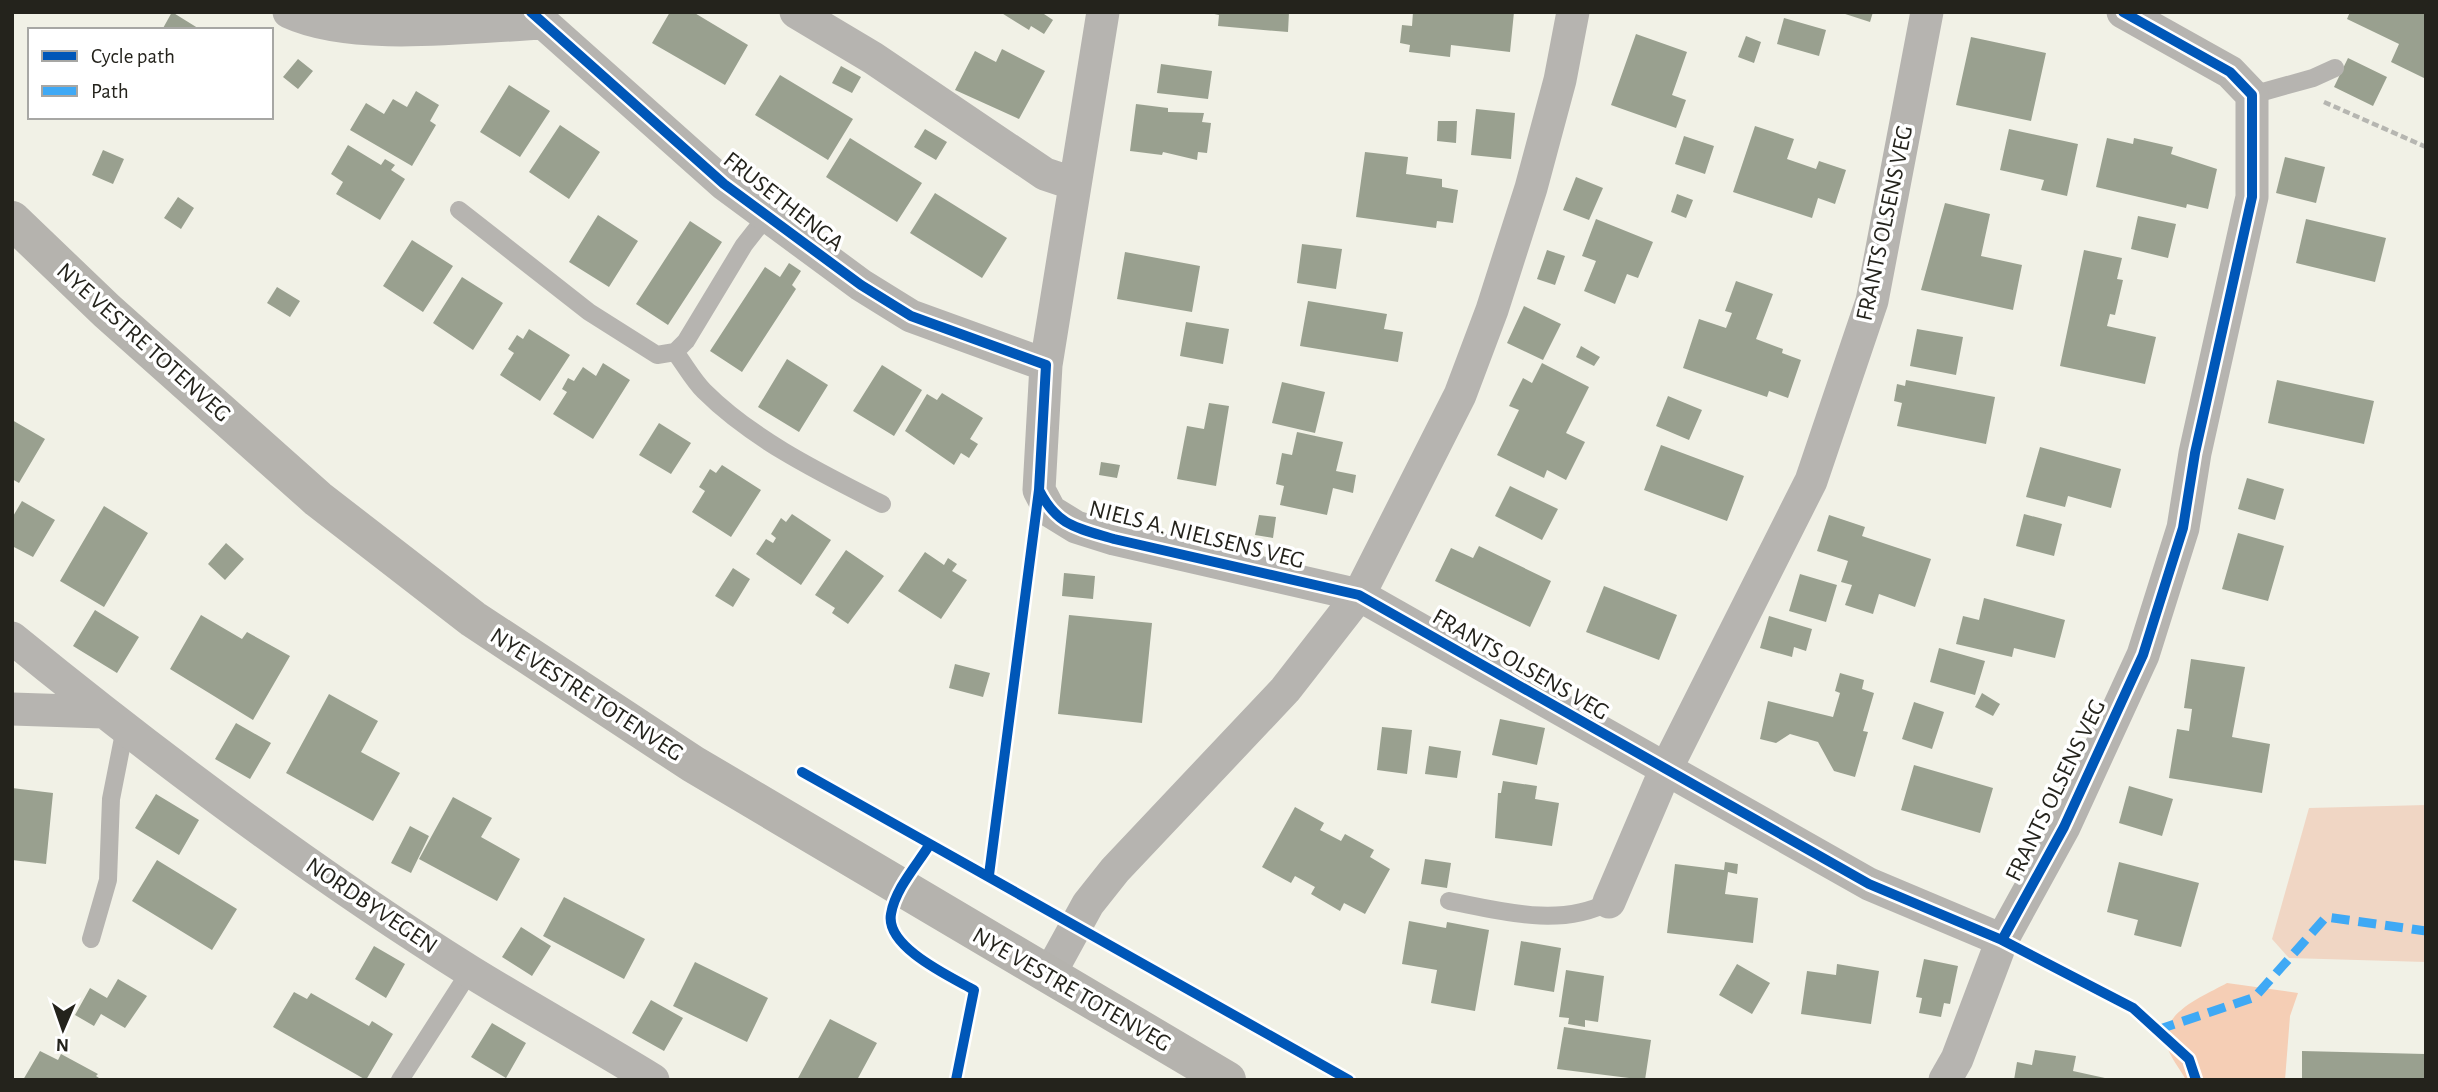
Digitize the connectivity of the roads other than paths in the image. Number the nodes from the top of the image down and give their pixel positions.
1 (289, 12) edge
2 (796, 12) edge
3 (1104, 12) edge
4 (1573, 12) edge
5 (1927, 12) edge
6 (2123, 12) edge
7 (538, 18) edge
8 (2335, 68) dead end
9 (2252, 95) junction
10 (1075, 184) junction
11 (459, 210) dead end
12 (766, 217) junction
13 (12, 220) edge
14 (675, 352) junction
15 (1046, 365) junction
16 (882, 504) dead end
17 (1359, 595) junction
18 (12, 638) edge
19 (12, 709) edge
20 (114, 720) junction
21 (1665, 771) junction
22 (1449, 901) dead end
23 (1609, 902) joint
24 (91, 939) dead end
25 (2002, 940) junction
26 (470, 971) junction
27 (1049, 975) junction
28 (400, 1080) edge
29 (653, 1080) edge
30 (1227, 1080) edge
31 (1945, 1080) edge

1 - 7 street, FRUSETHENGA
2 - 10 street
3 - 10 street, NIELS A. NIELSENS VEG
4 - 17 street
5 - 21 street, FRANTS OLSENS VEG
6 - 9 street
7 - 12 street, FRUSETHENGA
8 - 9 lane
9 - 25 street, FRANTS OLSENS VEG
10 - 15 street, NIELS A. NIELSENS VEG
11 - 14 lane
12 - 14 lane
12 - 15 street, FRUSETHENGA
13 - 27 main road, NYE VESTRE TOTENVEG
14 - 16 lane
15 - 17 street, NIELS A. NIELSENS VEG
17 - 21 street, FRANTS OLSENS VEG
17 - 27 street
18 - 20 street, NORDBYVEGEN
19 - 20 street
20 - 24 lane
20 - 26 street, NORDBYVEGEN
21 - 23 street, FRANTS OLSENS VEG
21 - 25 street, FRANTS OLSENS VEG
22 - 23 lane, FRANTS OLSENS VEG
25 - 31 street
26 - 28 lane
26 - 29 street, NORDBYVEGEN
27 - 30 main road, NYE VESTRE TOTENVEG

